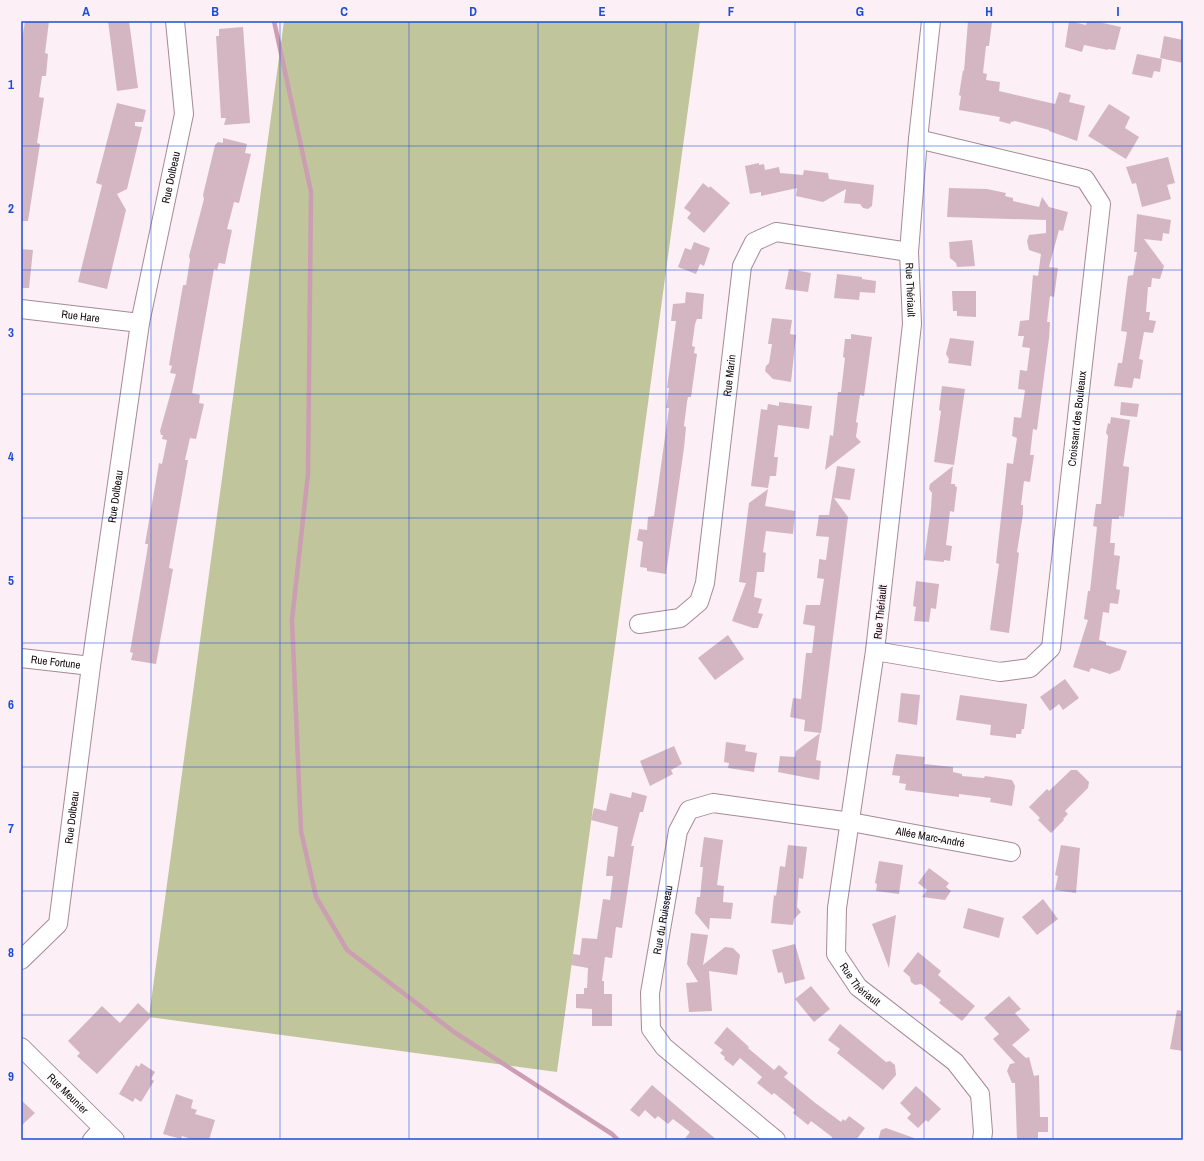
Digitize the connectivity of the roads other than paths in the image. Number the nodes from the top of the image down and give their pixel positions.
1 (175, 21) edge
2 (931, 21) edge
3 (918, 139) junction
4 (909, 252) junction
5 (21, 309) edge
6 (140, 323) junction
7 (639, 624) dead end
8 (875, 651) junction
9 (21, 658) edge
10 (91, 666) junction
11 (851, 822) junction
12 (1011, 852) dead end
13 (21, 960) edge
14 (21, 1047) edge
15 (103, 1136) edge
16 (776, 1140) edge
17 (982, 1140) edge

1 - 6 street, Rue Dolbeau
2 - 3 street, Rue Thériault
3 - 4 street, Rue Thériault
3 - 8 street, Croissant des Bouleaux
4 - 7 street, Rue Marin
4 - 8 street, Rue Thériault
5 - 6 street, Rue Hare
6 - 10 street, Rue Dolbeau
8 - 11 street, Rue Thériault
9 - 10 street, Rue Fortune
10 - 13 street, Rue Dolbeau
11 - 12 street, Allée Marc-André
11 - 16 street, Rue du Ruisseau
11 - 17 street, Rue Thériault
14 - 15 street, Rue Meunier

